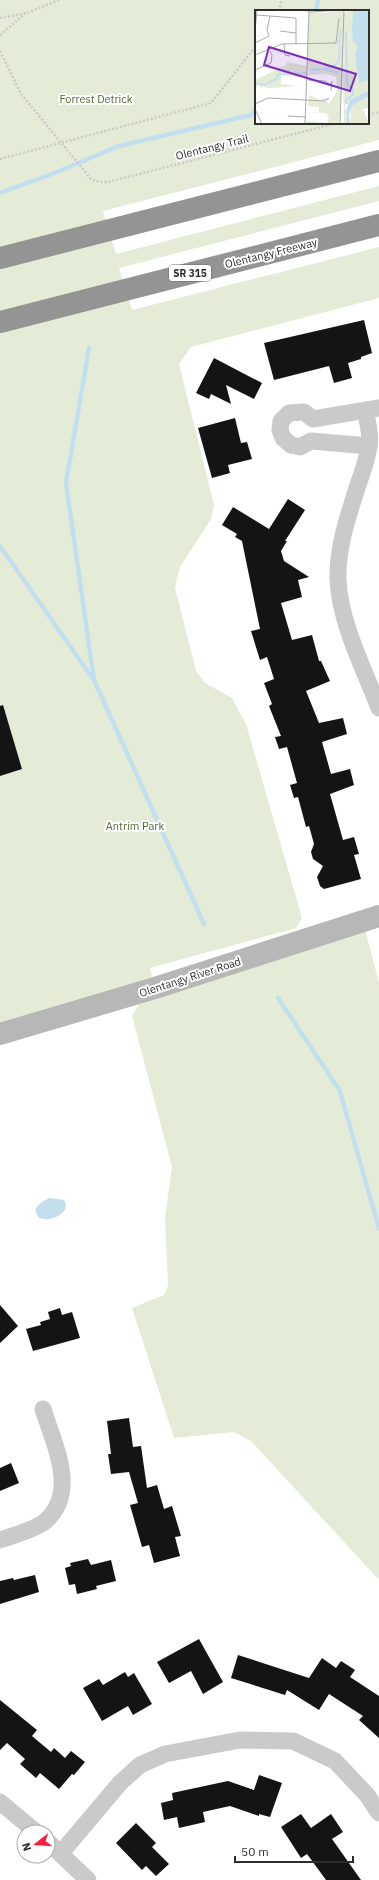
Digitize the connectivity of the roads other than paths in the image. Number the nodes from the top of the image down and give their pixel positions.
1 (379, 161) edge
2 (379, 225) edge
3 (0, 258) edge
4 (0, 322) edge
5 (372, 409) edge
6 (369, 446) junction
7 (379, 708) edge
8 (379, 916) edge
9 (0, 1034) edge
10 (44, 1409) dead end
11 (0, 1540) edge
12 (0, 1802) edge
13 (379, 1813) edge
14 (26, 1824) edge
15 (56, 1845) edge
16 (56, 1849) edge
17 (88, 1880) edge

1 - 3 highway
2 - 4 highway, Olentangy Freeway / SR 315
5 - 6 street
5 - 6 street
6 - 7 street
8 - 9 main road, Olentangy River Road
10 - 11 street
12 - 14 street
13 - 15 street
16 - 17 street

